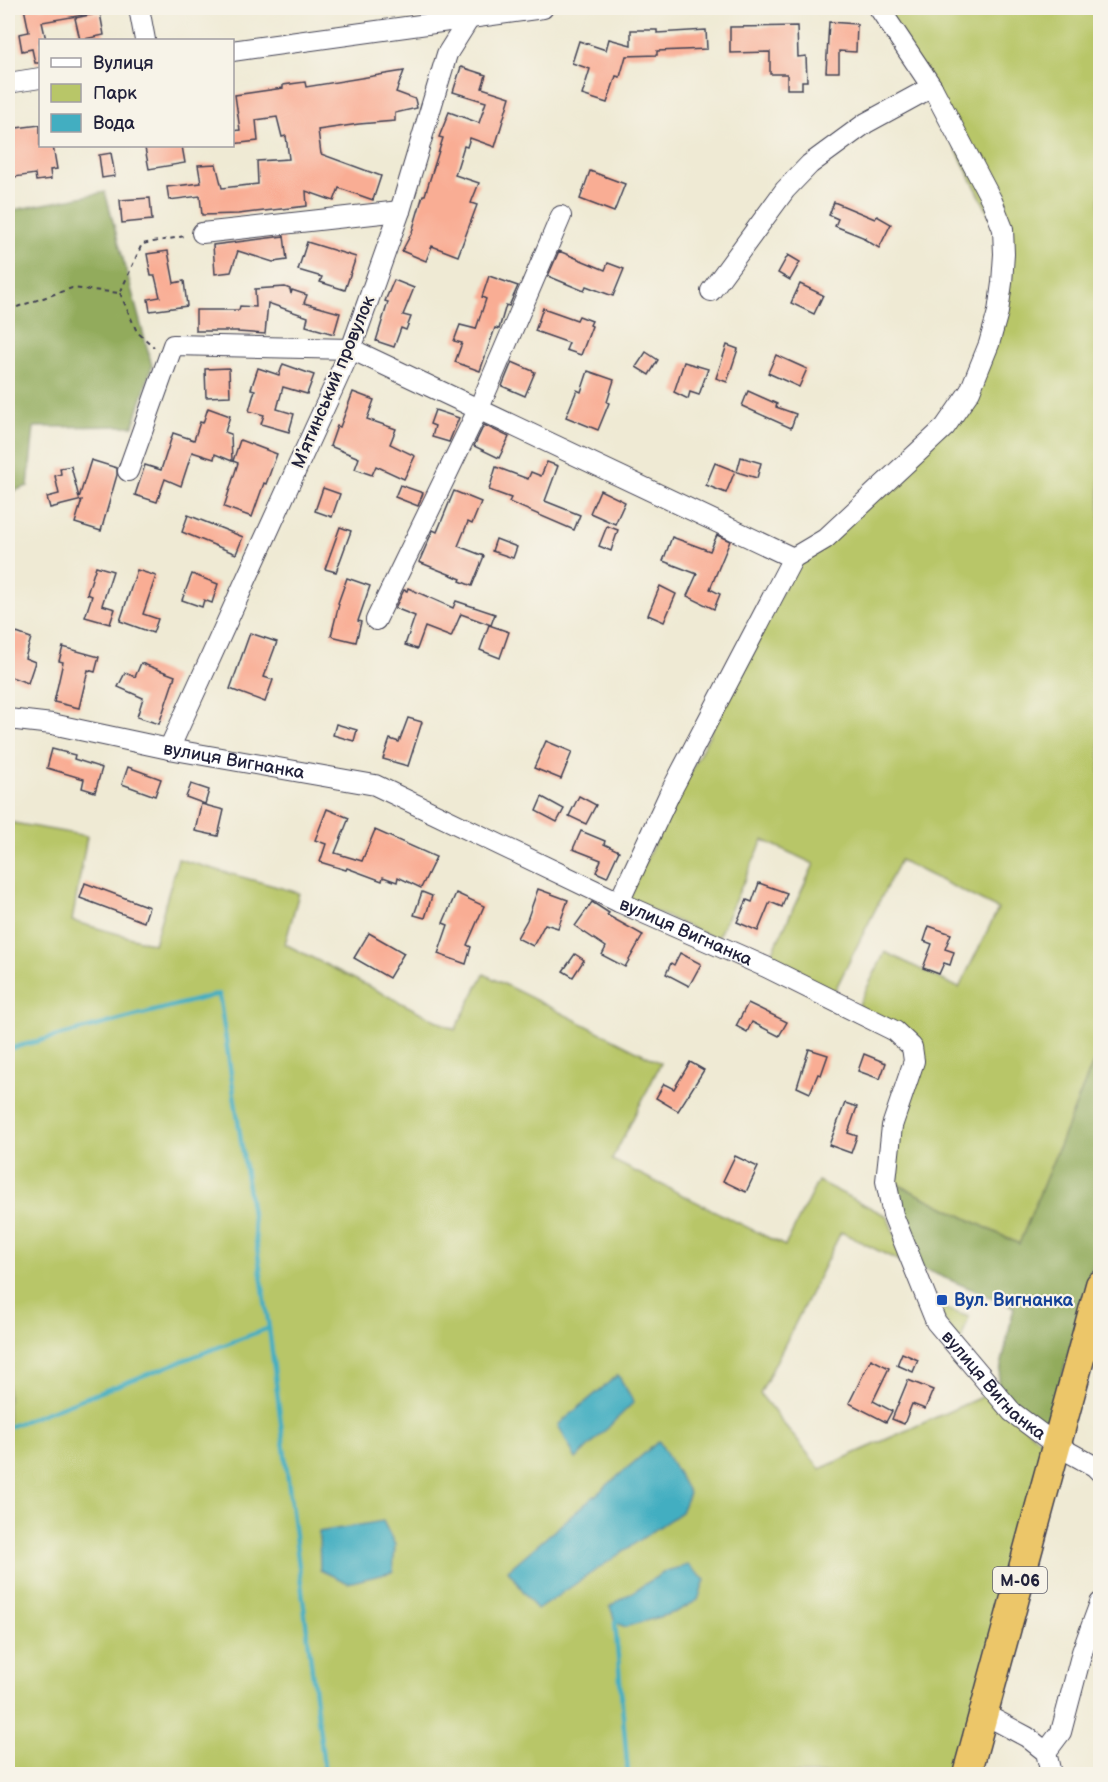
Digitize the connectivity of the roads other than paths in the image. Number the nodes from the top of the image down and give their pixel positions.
1 (139, 8) edge
2 (543, 8) edge
3 (879, 8) edge
4 (473, 13) edge
5 (145, 39) edge
6 (234, 51) edge
7 (39, 78) edge
8 (8, 83) edge
9 (932, 87) junction
10 (400, 211) junction
11 (561, 216) dead end
12 (202, 232) road end
13 (711, 291) dead end
14 (351, 349) junction
15 (479, 408) junction
16 (128, 471) dead end
17 (793, 558) junction
18 (376, 620) dead end
19 (8, 719) edge
20 (169, 750) junction
21 (619, 902) junction
22 (1101, 1285) edge
23 (1056, 1446) junction
24 (1101, 1472) edge
25 (1101, 1603) edge
26 (984, 1714) junction
27 (1046, 1752) junction
28 (967, 1774) edge
29 (1051, 1774) edge

1 - 5 street
2 - 4 street
3 - 9 street
4 - 6 street
4 - 10 street, Мʼятинський провулок
7 - 8 street
9 - 13 street
9 - 17 street
10 - 12 street
10 - 14 street, Мʼятинський провулок
11 - 15 street
14 - 15 street
14 - 16 street
14 - 20 street, Мʼятинський провулок
15 - 17 street
15 - 18 street
17 - 21 street
19 - 20 street, вулиця Вигнанка
20 - 21 street, вулиця Вигнанка
21 - 23 street, вулиця Вигнанка
22 - 23 highway, М-06
23 - 24 street, вулиця Вигнанка
23 - 26 highway, М-06
25 - 27 street
26 - 27 street
26 - 28 highway, М-06
27 - 29 street

